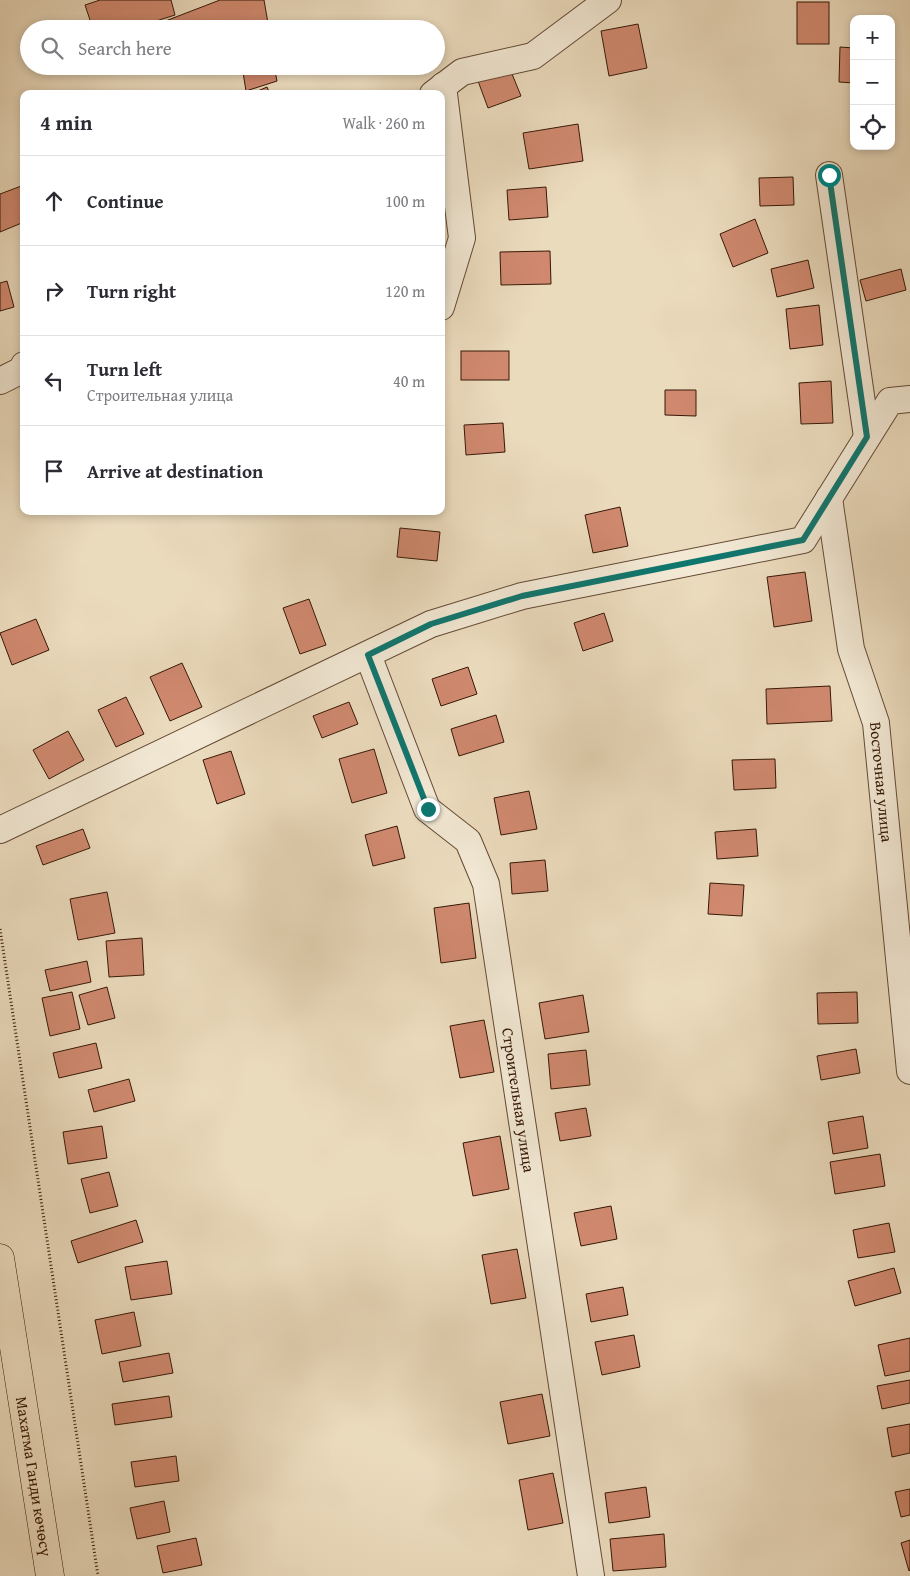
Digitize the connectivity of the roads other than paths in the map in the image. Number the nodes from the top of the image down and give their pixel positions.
1 (608, 0) edge
2 (438, 90) edge
3 (445, 133) edge
4 (829, 175) dead end
5 (445, 294) edge
6 (20, 371) edge
7 (0, 381) edge
8 (910, 399) edge
9 (867, 437) junction
10 (830, 498) junction
11 (368, 655) junction
12 (0, 830) edge
13 (910, 1071) edge
14 (0, 1258) edge
15 (50, 1576) edge
16 (591, 1576) edge

1 - 2 street
3 - 5 street
4 - 9 street
6 - 7 street
8 - 9 street
9 - 10 street
10 - 11 street
10 - 13 street, Восточная улица
11 - 12 street
11 - 16 street, Строительная улица
14 - 15 main road, Махатма Ганди көчөсү

